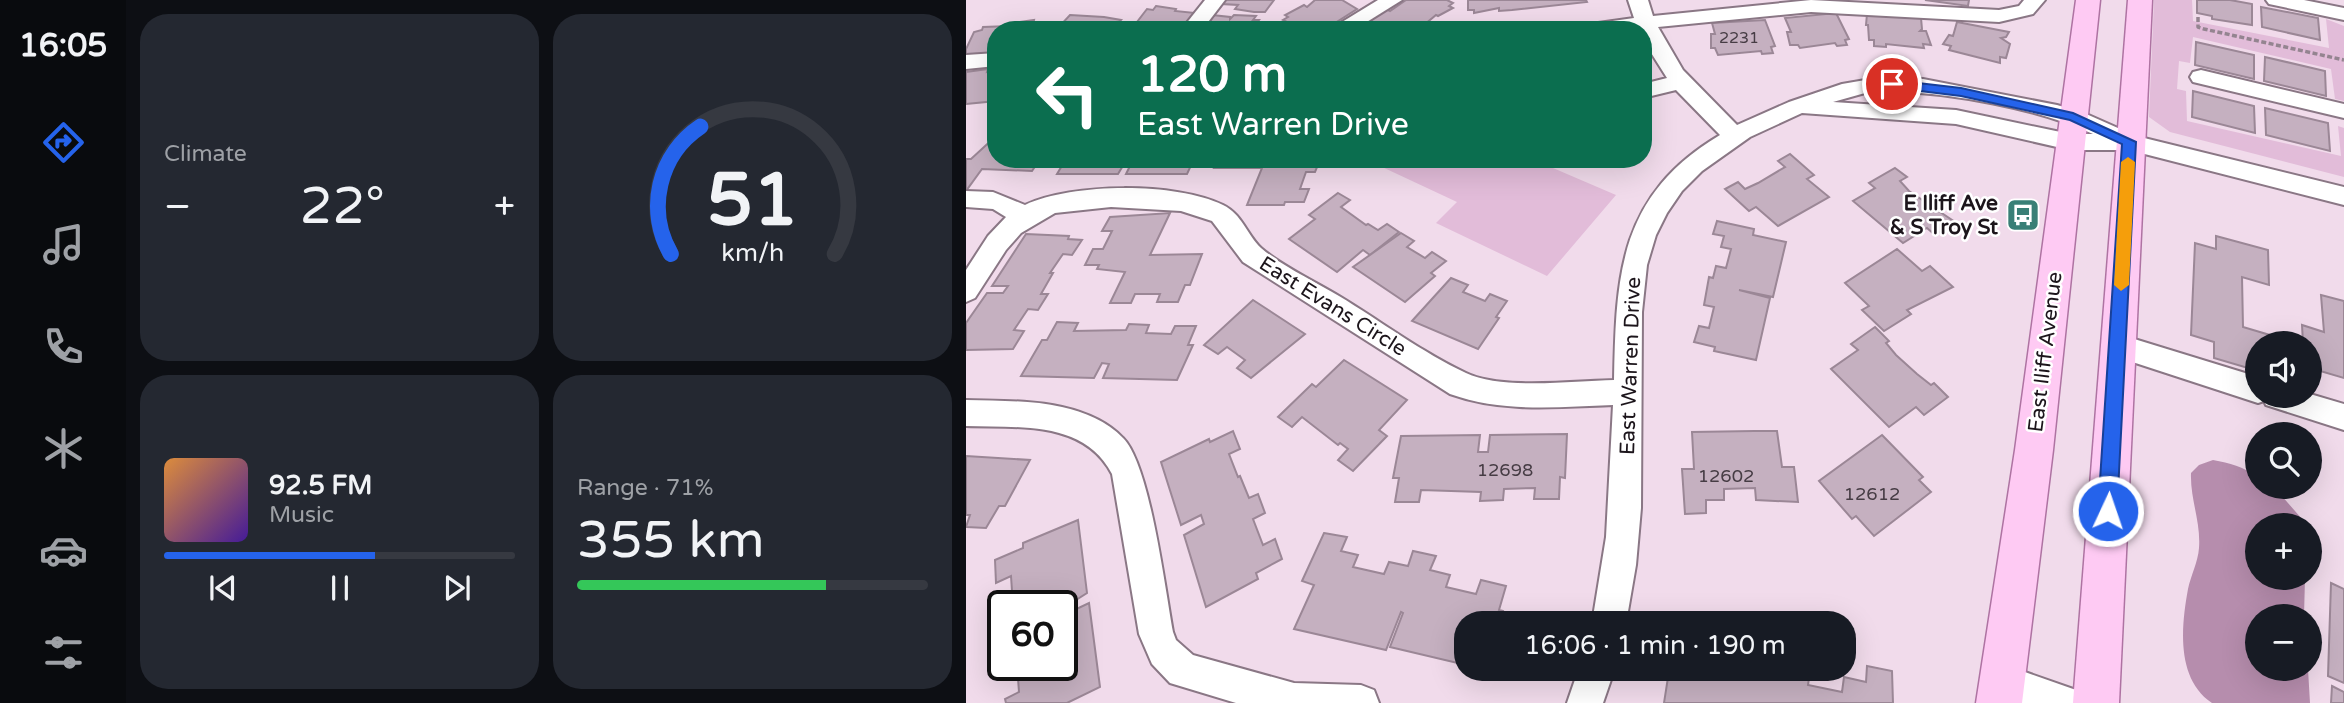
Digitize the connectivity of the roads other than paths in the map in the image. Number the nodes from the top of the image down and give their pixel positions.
1 (1215, 0) edge
2 (1392, 0) edge
3 (1638, 0) edge
4 (2035, 0) edge
5 (2088, 0) edge
6 (2140, 0) edge
7 (2276, 0) edge
8 (1758, 5) edge
9 (2344, 14) edge
10 (1198, 21) edge
11 (1355, 21) edge
12 (1644, 21) edge
13 (1652, 23) edge
14 (1652, 38) edge
15 (987, 60) edge
16 (966, 62) edge
17 (2201, 77) dead end
18 (1679, 82) junction
19 (1652, 89) edge
20 (2344, 111) edge
21 (2072, 130) junction
22 (1734, 135) junction
23 (2129, 142) junction
24 (2344, 196) edge
25 (969, 199) dead end
26 (1024, 218) junction
27 (966, 291) edge
28 (2118, 346) junction
29 (2245, 386) edge
30 (1628, 392) junction
31 (2315, 408) edge
32 (966, 412) edge
33 (2344, 417) edge
34 (1612, 611) edge
35 (1593, 681) edge
36 (2000, 692) edge
37 (1361, 703) edge
38 (1585, 703) edge
39 (2063, 703) edge
40 (2095, 703) edge

1 - 10 street
2 - 11 street
3 - 12 street
4 - 8 street
5 - 21 main road, East Iliff Avenue
6 - 23 main road
7 - 9 street
8 - 13 street
14 - 18 street
15 - 16 street
17 - 20 street
18 - 19 street
18 - 22 street
21 - 22 street, East Warren Drive
21 - 23 street, East Warren Drive
21 - 36 main road, East Iliff Avenue
22 - 30 street, East Warren Drive
23 - 24 street, East Warren Drive
23 - 28 main road
25 - 26 street
26 - 27 street, East Evans Circle
26 - 30 street, East Evans Circle
28 - 29 street
28 - 40 main road
30 - 34 street, East Warren Drive
31 - 33 street
32 - 37 street
35 - 38 street
36 - 39 street

